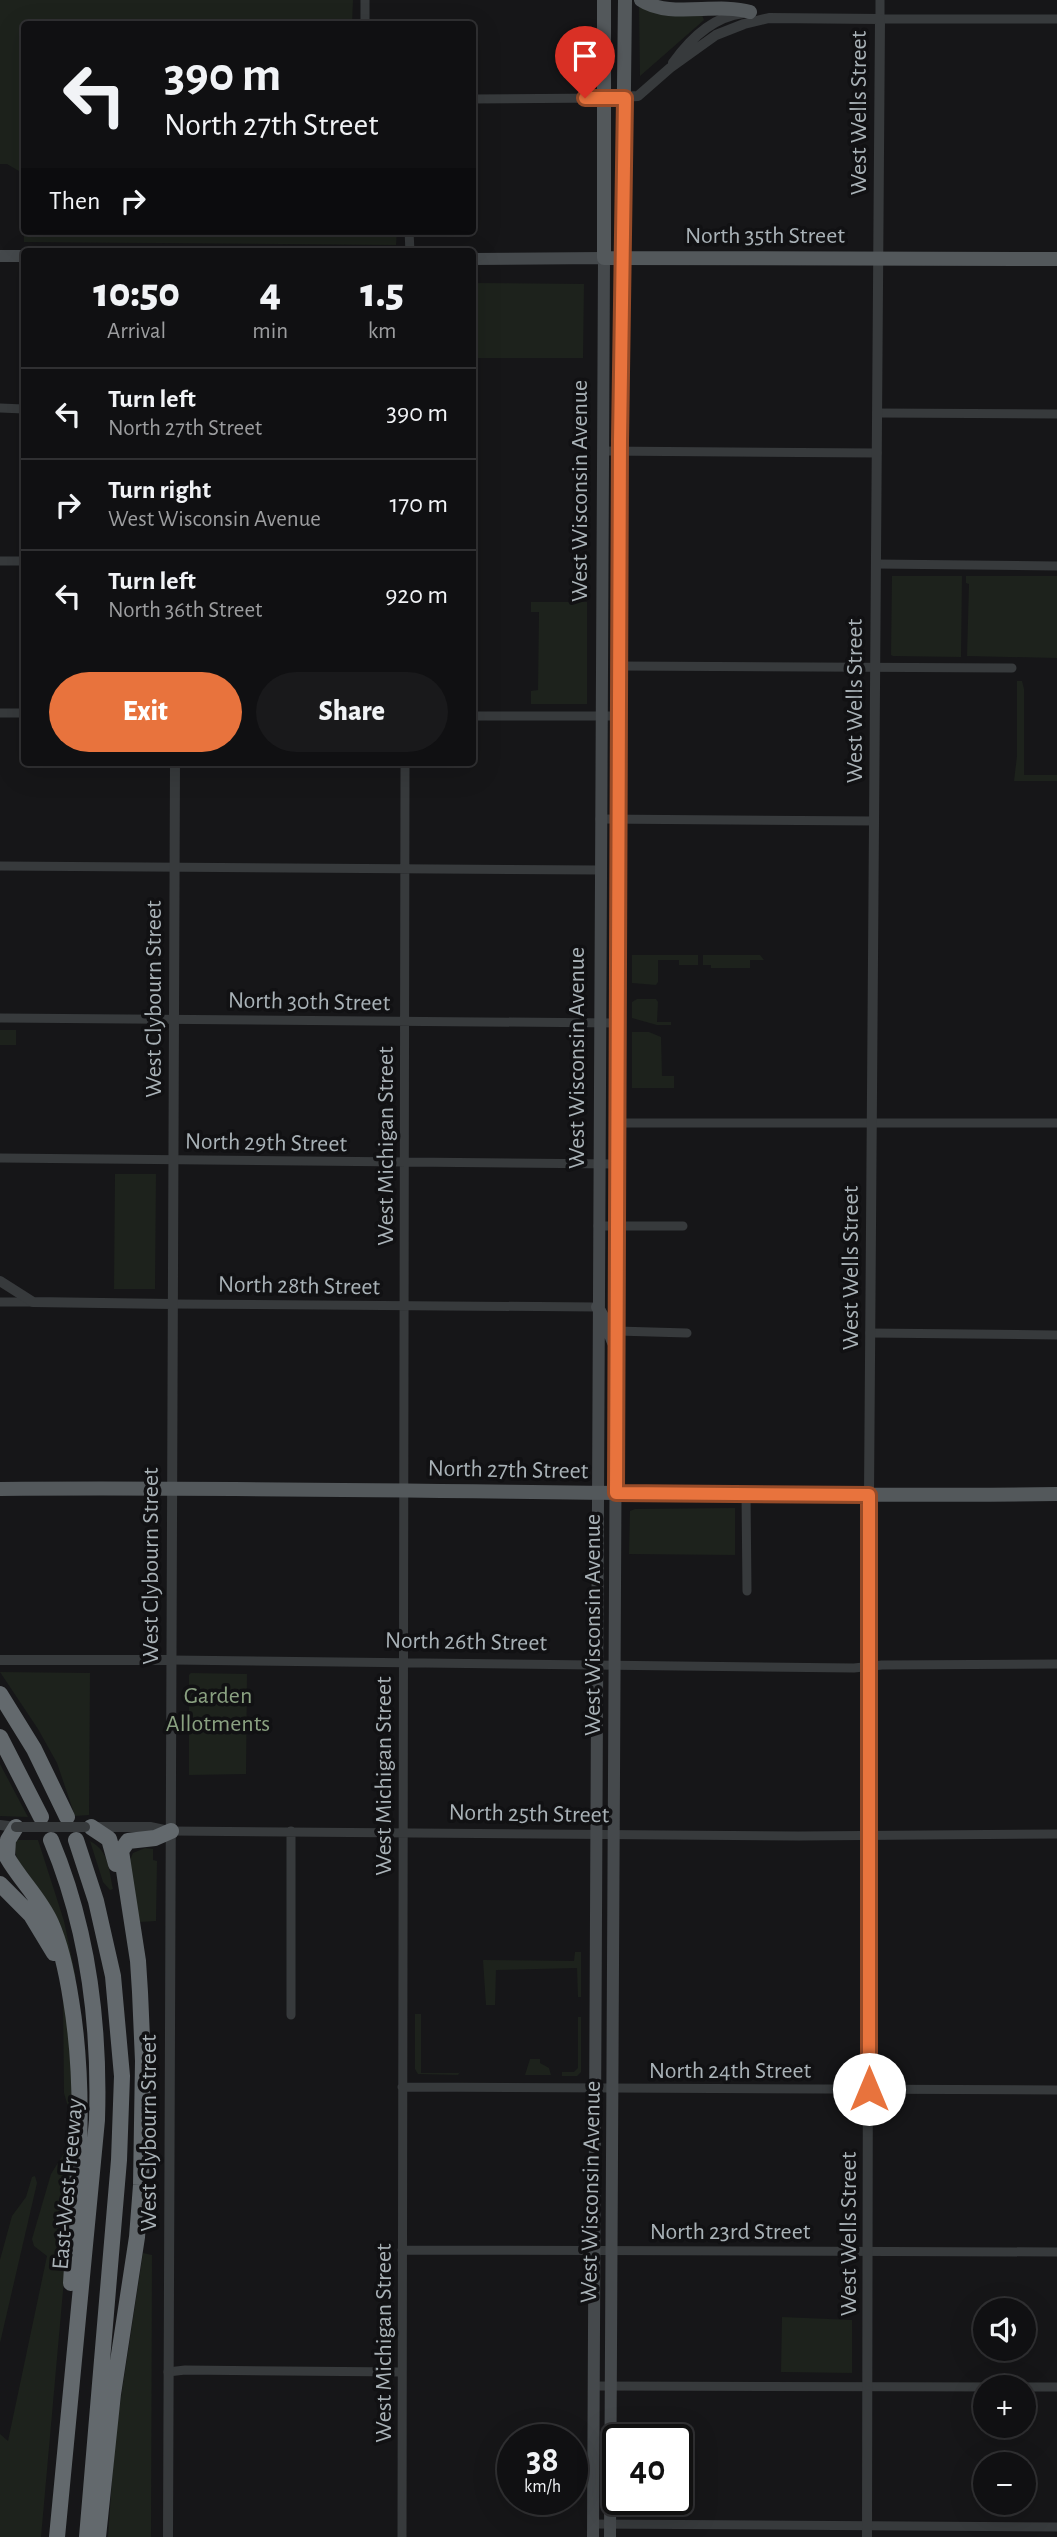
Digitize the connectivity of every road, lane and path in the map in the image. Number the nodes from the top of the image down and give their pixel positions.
1 (365, 0) edge
2 (604, 0) edge
3 (625, 0) edge
4 (641, 0) edge
5 (880, 0) edge
6 (750, 12) junction
7 (769, 18) junction
8 (880, 19) junction
9 (1057, 19) edge
10 (365, 21) edge
11 (670, 68) junction
12 (604, 98) junction
13 (625, 98) junction
14 (476, 99) edge
15 (0, 256) edge
16 (21, 256) edge
17 (622, 257) junction
18 (476, 258) edge
19 (604, 258) junction
20 (878, 259) junction
21 (1057, 259) edge
22 (602, 400) junction
23 (620, 400) junction
24 (0, 408) edge
25 (21, 409) edge
26 (877, 413) junction
27 (1057, 414) edge
28 (601, 451) junction
29 (620, 451) junction
30 (877, 453) junction
31 (0, 561) edge
32 (21, 561) edge
33 (876, 564) junction
34 (1057, 566) edge
35 (619, 666) junction
36 (875, 667) junction
37 (1012, 668) dead end
38 (0, 713) edge
39 (21, 713) edge
40 (476, 716) edge
41 (600, 716) junction
42 (619, 716) junction
43 (175, 766) edge
44 (405, 766) edge
45 (600, 819) junction
46 (619, 819) junction
47 (874, 821) junction
48 (0, 866) edge
49 (174, 867) junction
50 (404, 867) junction
51 (600, 870) junction
52 (0, 1017) edge
53 (174, 1019) junction
54 (405, 1021) junction
55 (600, 1023) junction
56 (617, 1023) junction
57 (617, 1123) junction
58 (872, 1123) junction
59 (1057, 1123) edge
60 (0, 1158) edge
61 (173, 1160) junction
62 (404, 1163) junction
63 (599, 1164) junction
64 (616, 1164) junction
65 (598, 1226) junction
66 (683, 1226) dead end
67 (616, 1227) junction
68 (0, 1281) edge
69 (33, 1302) junction
70 (0, 1303) edge
71 (173, 1304) junction
72 (404, 1307) junction
73 (597, 1307) junction
74 (617, 1331) junction
75 (687, 1333) dead end
76 (870, 1333) junction
77 (1057, 1335) edge
78 (617, 1350) junction
79 (172, 1488) junction
80 (0, 1489) edge
81 (403, 1490) junction
82 (597, 1492) junction
83 (616, 1493) junction
84 (746, 1493) junction
85 (1057, 1494) edge
86 (869, 1495) junction
87 (747, 1591) dead end
88 (0, 1660) edge
89 (171, 1660) junction
90 (402, 1662) junction
91 (596, 1664) junction
92 (614, 1664) junction
93 (1057, 1664) edge
94 (868, 1666) junction
95 (0, 1694) edge
96 (0, 1737) edge
97 (41, 1817) dead end
98 (67, 1817) dead end
99 (5, 1827) edge
100 (84, 1831) junction
101 (171, 1831) junction
102 (291, 1831) junction
103 (401, 1832) junction
104 (595, 1834) junction
105 (1057, 1834) edge
106 (615, 1835) junction
107 (869, 1835) junction
108 (51, 1840) dead end
109 (0, 1884) edge
110 (127, 1896) junction
111 (72, 2003) junction
112 (291, 2015) dead end
113 (402, 2087) junction
114 (596, 2089) junction
115 (614, 2089) junction
116 (869, 2089) junction
117 (1057, 2090) edge
118 (594, 2249) junction
119 (610, 2249) junction
120 (402, 2250) junction
121 (869, 2250) junction
122 (1057, 2252) edge
123 (168, 2372) junction
124 (402, 2372) junction
125 (594, 2386) junction
126 (611, 2386) junction
127 (869, 2386) junction
128 (973, 2387) edge
129 (1036, 2387) edge
130 (1057, 2387) edge
131 (66, 2436) junction
132 (1057, 2528) edge
133 (593, 2531) edge
134 (610, 2531) edge
135 (867, 2531) edge
136 (57, 2537) edge
137 (87, 2537) edge
138 (98, 2537) edge
139 (168, 2537) edge
140 (402, 2537) edge

1 - 10 street
2 - 12 main road, West Wisconsin Avenue
3 - 13 main road, West Wisconsin Avenue
4 - 6 main road
5 - 8 street, West Wells Street
6 - 7 street
6 - 11 street
7 - 8 street
7 - 11 street
8 - 9 street
8 - 20 street, West Wells Street
11 - 13 street
12 - 13 street
12 - 14 street
12 - 19 main road, West Wisconsin Avenue
13 - 17 main road, West Wisconsin Avenue
15 - 16 main road
17 - 19 main road, North 35th Street
17 - 20 main road, North 35th Street
17 - 23 main road, West Wisconsin Avenue
18 - 19 main road, North 35th Street
19 - 22 main road, West Wisconsin Avenue
20 - 21 main road, North 35th Street
20 - 26 street, West Wells Street
22 - 23 main road
22 - 28 main road, West Wisconsin Avenue
23 - 29 main road, West Wisconsin Avenue
24 - 25 street
26 - 27 street
26 - 30 street, West Wells Street
28 - 29 street
28 - 41 main road, West Wisconsin Avenue
29 - 30 street
29 - 35 main road, West Wisconsin Avenue
30 - 33 street, West Wells Street
31 - 32 street
33 - 34 street
33 - 36 street, West Wells Street
35 - 36 street
35 - 42 main road, West Wisconsin Avenue
36 - 37 street
36 - 47 street, West Wells Street
38 - 39 street
40 - 41 street
41 - 42 street
41 - 45 main road, West Wisconsin Avenue
42 - 46 main road, West Wisconsin Avenue
43 - 49 street, West Clybourn Street
44 - 50 street, West Michigan Street
45 - 46 street
45 - 51 main road, West Wisconsin Avenue
46 - 47 street
46 - 56 main road, West Wisconsin Avenue
47 - 58 street, West Wells Street
48 - 49 street
49 - 50 street
49 - 53 street, West Clybourn Street
50 - 51 street
50 - 54 street, West Michigan Street
51 - 55 main road, West Wisconsin Avenue
52 - 53 street, North 30th Street
53 - 54 street, North 30th Street
53 - 61 street, West Clybourn Street
54 - 55 street, North 30th Street
54 - 62 street, West Michigan Street
55 - 56 street, North 30th Street
55 - 63 main road, West Wisconsin Avenue
56 - 57 main road, West Wisconsin Avenue
57 - 58 street
57 - 64 main road, West Wisconsin Avenue
58 - 59 street
58 - 76 street, West Wells Street
60 - 61 street, North 29th Street
61 - 62 street, North 29th Street
61 - 71 street, West Clybourn Street
62 - 63 street, North 29th Street
62 - 72 street, West Michigan Street
63 - 64 street, North 29th Street
63 - 65 main road, West Wisconsin Avenue
64 - 67 main road, West Wisconsin Avenue
65 - 67 street
65 - 73 main road, West Wisconsin Avenue
66 - 67 street
67 - 74 main road, West Wisconsin Avenue
68 - 69 street
69 - 70 street, North 28th Street
69 - 71 street, North 28th Street
71 - 72 street, North 28th Street
71 - 79 street, West Clybourn Street
72 - 73 street, North 28th Street
72 - 81 street, West Michigan Street
73 - 78 main road
73 - 82 main road, West Wisconsin Avenue
74 - 75 street
74 - 78 main road, West Wisconsin Avenue
76 - 77 street
76 - 86 street, West Wells Street
78 - 83 main road, West Wisconsin Avenue
79 - 80 main road, North 27th Street
79 - 81 main road, North 27th Street
79 - 89 street, West Clybourn Street
81 - 82 main road, North 27th Street
81 - 90 street, West Michigan Street
82 - 83 main road, North 27th Street
82 - 91 main road, West Wisconsin Avenue
83 - 84 main road, North 27th Street
83 - 92 main road, West Wisconsin Avenue
84 - 86 main road, North 27th Street
84 - 87 street
85 - 86 main road, North 27th Street
86 - 94 street, West Wells Street
88 - 89 street, North 26th Street
89 - 90 street, North 26th Street
89 - 101 street, West Clybourn Street
90 - 91 street, North 26th Street
90 - 103 street, West Michigan Street
91 - 92 street, North 26th Street
91 - 104 main road, West Wisconsin Avenue
92 - 94 street, North 26th Street
92 - 106 main road, West Wisconsin Avenue
93 - 94 street, North 26th Street
94 - 107 street, West Wells Street
95 - 98 highway
96 - 97 highway
99 - 100 street, North 25th Street, bridge
99 - 111 highway
100 - 101 street, North 25th Street
100 - 110 highway
100 - 137 highway, East-West Freeway
101 - 102 street, North 25th Street
101 - 110 highway
101 - 123 street, West Clybourn Street
102 - 103 street, North 25th Street
102 - 112 street
103 - 104 street, North 25th Street
103 - 113 street, West Michigan Street
104 - 106 street, North 25th Street
104 - 114 main road, West Wisconsin Avenue
105 - 107 street, North 25th Street
106 - 107 street, North 25th Street
106 - 115 main road, West Wisconsin Avenue
107 - 116 street, West Wells Street
108 - 131 highway, East-West Freeway
109 - 111 highway
110 - 138 highway
111 - 131 highway
113 - 114 street, North 24th Street
113 - 120 street, West Michigan Street
114 - 115 street, North 24th Street
114 - 118 main road, West Wisconsin Avenue
115 - 116 street, North 24th Street
115 - 119 main road, West Wisconsin Avenue
116 - 117 street, North 24th Street
116 - 121 street, West Wells Street
118 - 119 street, North 23rd Street
118 - 120 street, North 23rd Street
118 - 125 main road, West Wisconsin Avenue
119 - 121 street, North 23rd Street
119 - 126 main road, West Wisconsin Avenue
120 - 124 street, West Michigan Street
121 - 122 street, North 23rd Street
121 - 127 street, West Wells Street
123 - 124 street
123 - 139 street, West Clybourn Street
124 - 140 street, West Michigan Street
125 - 126 street
125 - 133 main road, West Wisconsin Avenue
126 - 127 street
126 - 134 main road, West Wisconsin Avenue
127 - 128 street
127 - 135 street, West Wells Street
129 - 130 street
131 - 136 highway, East-West Freeway
132 - 135 street
133 - 134 street
134 - 135 street

